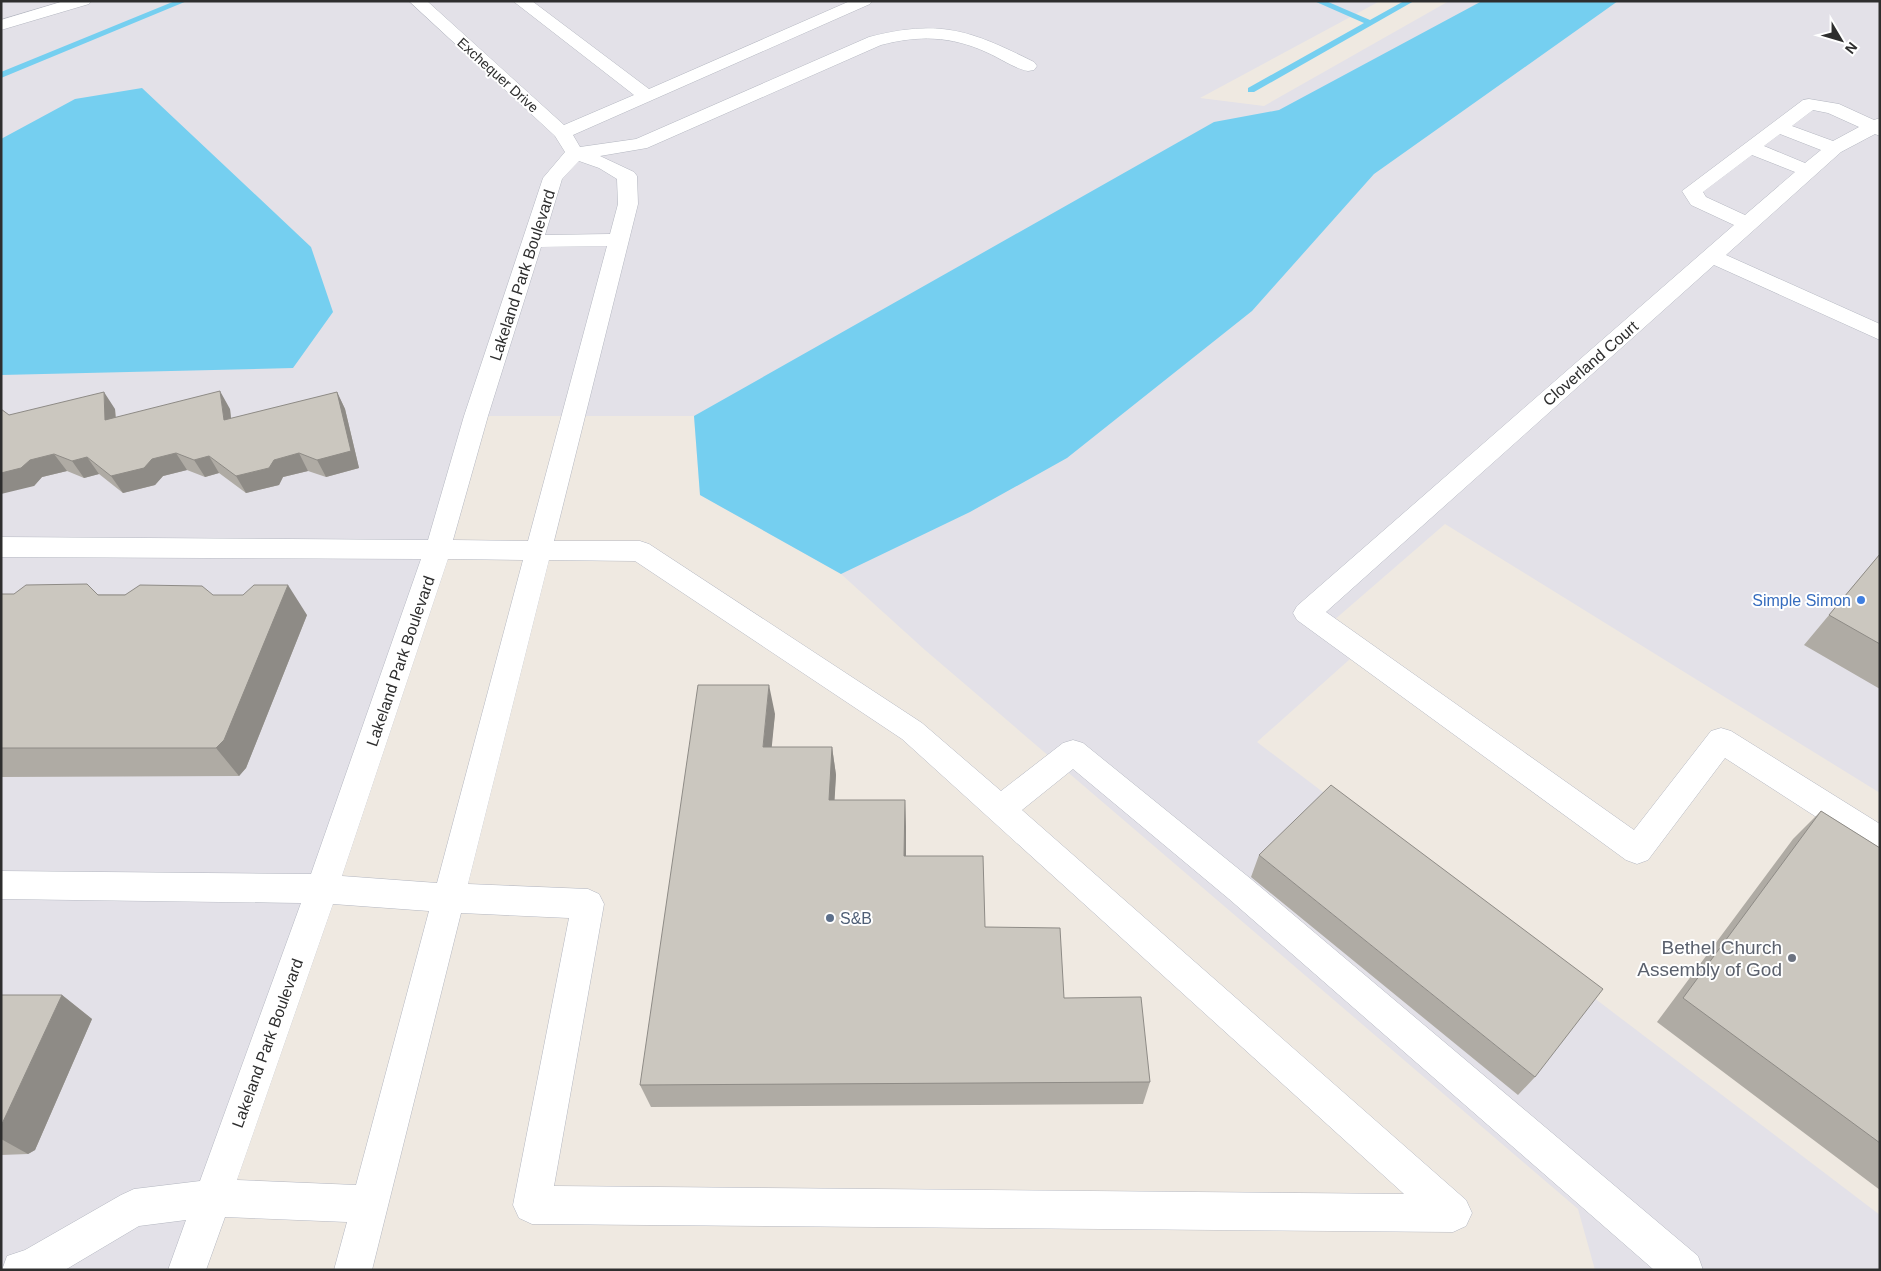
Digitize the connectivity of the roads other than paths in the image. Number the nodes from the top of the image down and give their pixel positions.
1 (84, 1) edge
2 (417, 1) edge
3 (521, 1) edge
4 (864, 1) edge
5 (1, 25) edge
6 (1028, 66) dead end
7 (647, 96) junction
8 (1778, 127) junction
9 (1878, 127) edge
10 (568, 143) junction
11 (1751, 148) junction
12 (1834, 148) junction
13 (1808, 171) junction
14 (1748, 224) junction
15 (619, 240) junction
16 (533, 241) junction
17 (1711, 256) junction
18 (1880, 332) edge
19 (1, 547) edge
20 (438, 550) junction
21 (538, 550) junction
22 (999, 810) junction
23 (1880, 841) edge
24 (1, 885) edge
25 (322, 889) junction
26 (448, 898) junction
27 (211, 1198) junction
28 (370, 1204) junction
29 (21, 1270) edge
30 (187, 1270) edge
31 (354, 1270) edge
32 (1684, 1270) edge

1 - 5 street
2 - 10 street, Exchequer Drive
3 - 7 street
4 - 7 street
6 - 10 street
7 - 10 street
8 - 9 street
8 - 11 street
8 - 12 street
9 - 12 street, Cloverland Court
10 - 15 street
10 - 16 street, Lakeland Park Boulevard
11 - 13 street
11 - 14 street
12 - 13 street, Cloverland Court
13 - 14 street, Cloverland Court
14 - 17 street, Cloverland Court
15 - 16 street
15 - 21 street
16 - 20 street, Lakeland Park Boulevard
17 - 18 street
17 - 23 street, Cloverland Court
19 - 20 street
20 - 21 street
20 - 25 street, Lakeland Park Boulevard
21 - 22 street
21 - 26 street
22 - 26 street
22 - 32 street
24 - 25 street
25 - 26 street
25 - 27 street, Lakeland Park Boulevard
26 - 28 street
27 - 28 street
27 - 29 street
27 - 30 street, Lakeland Park Boulevard
28 - 31 street

